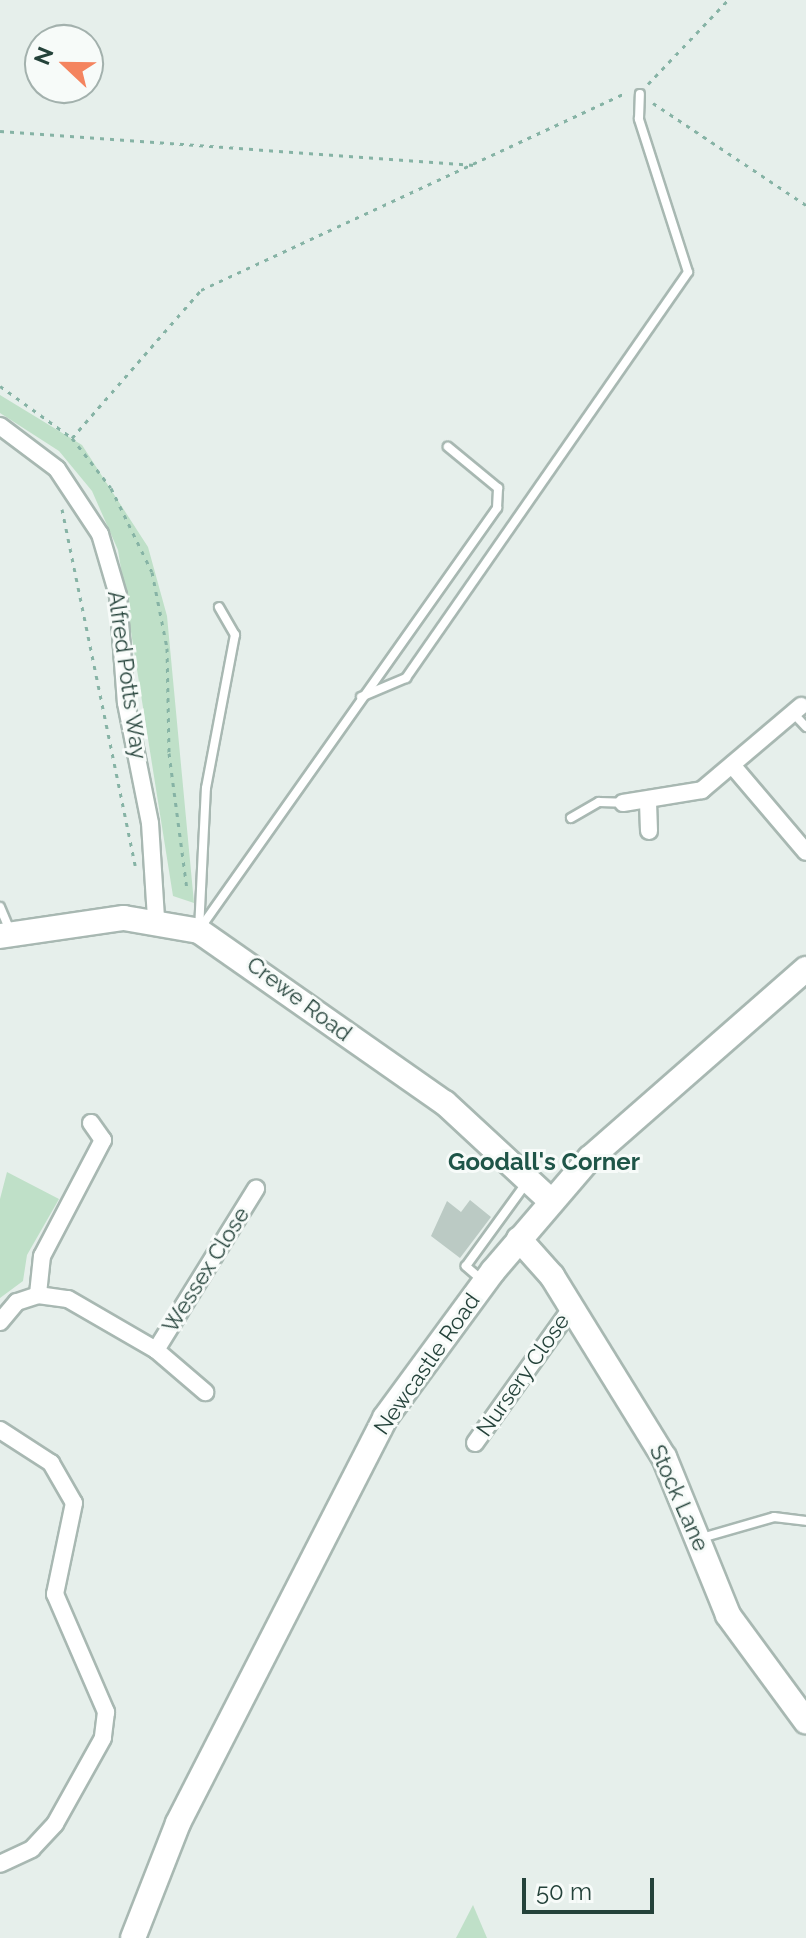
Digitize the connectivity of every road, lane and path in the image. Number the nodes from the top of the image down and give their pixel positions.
1 (728, 0) edge
2 (640, 94) junction
3 (0, 131) edge
4 (479, 165) junction
5 (806, 205) edge
6 (0, 386) edge
7 (0, 426) edge
8 (72, 438) junction
9 (448, 447) dead end
10 (57, 469) junction
11 (219, 607) dead end
12 (361, 697) junction
13 (800, 707) edge
14 (806, 727) edge
15 (732, 765) junction
16 (648, 802) junction
17 (623, 803) joint
18 (571, 818) dead end
19 (649, 831) dead end
20 (806, 852) edge
21 (136, 872) dead end
22 (0, 907) edge
23 (156, 919) junction
24 (192, 928) junction
25 (6, 935) edge
26 (806, 969) edge
27 (91, 1123) dead end
28 (529, 1178) junction
29 (256, 1189) dead end
30 (551, 1201) junction
31 (519, 1239) junction
32 (484, 1282) junction
33 (38, 1295) junction
34 (572, 1307) junction
35 (0, 1322) edge
36 (156, 1350) junction
37 (205, 1392) dead end
38 (0, 1430) edge
39 (475, 1443) dead end
40 (806, 1521) edge
41 (697, 1539) junction
42 (806, 1721) edge
43 (0, 1864) edge
44 (133, 1938) edge

1 - 2 path
2 - 4 path
2 - 5 path
2 - 12 lane
3 - 4 path
4 - 8 path
6 - 8 path
7 - 10 street, Alfred Potts Way
8 - 24 path
9 - 12 lane
10 - 21 path
10 - 23 street, Alfred Potts Way
11 - 24 lane
12 - 24 lane
13 - 14 lane
13 - 15 street
15 - 16 street
15 - 20 street
16 - 17 street
16 - 19 street
17 - 18 lane
22 - 25 lane
23 - 24 main road, Crewe Road
23 - 25 main road, Crewe Road
24 - 28 main road, Crewe Road
26 - 30 main road, Newcastle Road
27 - 33 street
28 - 30 main road, Crewe Road
28 - 32 lane
29 - 36 street, Wessex Close
30 - 31 main road, Newcastle Road
31 - 32 main road, Newcastle Road
31 - 34 main road, Stock Lane
32 - 44 main road, Newcastle Road
33 - 35 street
33 - 36 street, Wessex Close
34 - 39 street, Nursery Close
34 - 41 main road, Stock Lane
36 - 37 street, Wessex Close
38 - 43 street
40 - 41 lane
41 - 42 main road, Stock Lane

